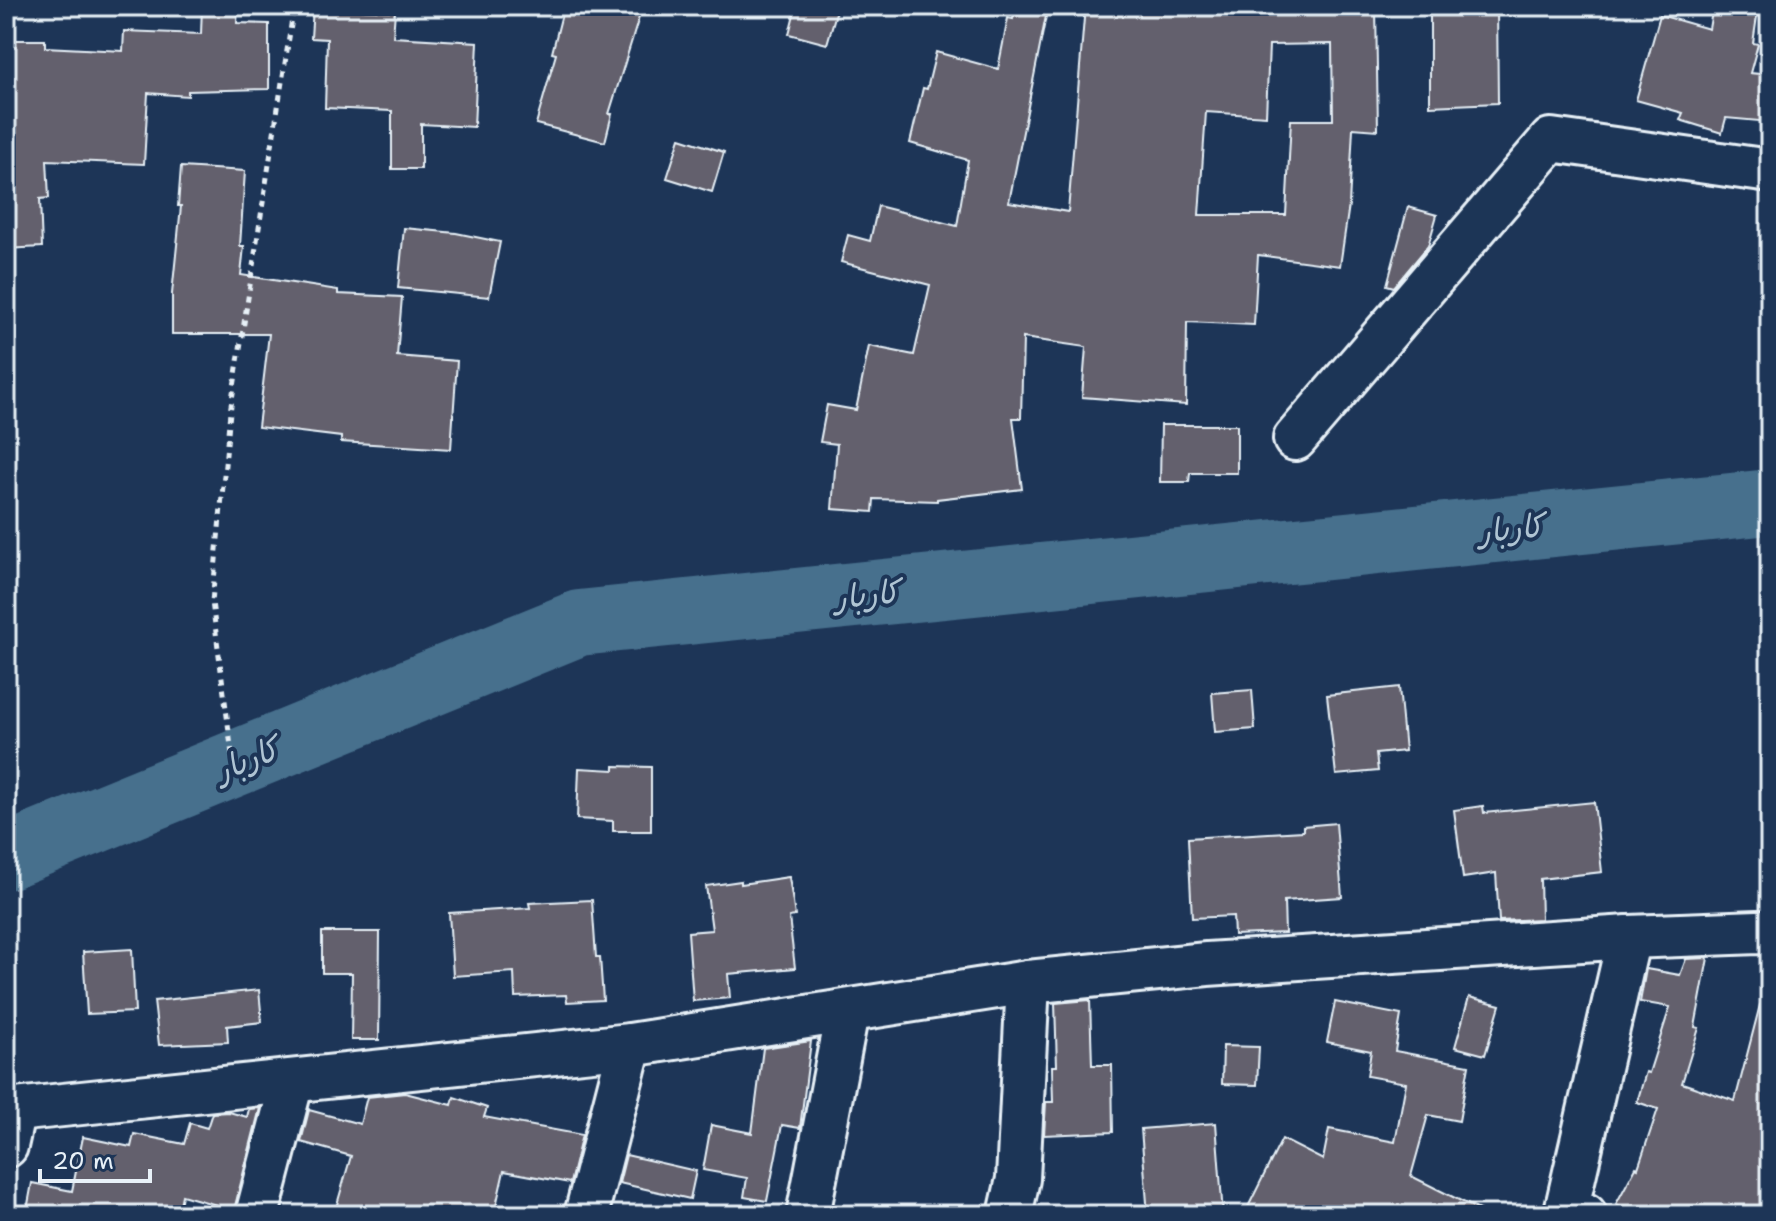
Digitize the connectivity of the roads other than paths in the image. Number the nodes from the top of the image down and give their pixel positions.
1 (1770, 171) edge
2 (1295, 439) dead end
3 (1770, 933) edge
4 (1629, 937) junction
5 (1028, 982) junction
6 (847, 1012) junction
7 (630, 1045) junction
8 (292, 1081) junction
9 (9, 1122) edge
10 (257, 1215) edge
11 (586, 1215) edge
12 (808, 1215) edge
13 (1010, 1215) edge
14 (1585, 1215) edge

1 - 2 street
3 - 4 street
4 - 5 street
4 - 14 street
5 - 6 street
5 - 13 street
6 - 7 street
6 - 12 street
7 - 8 street
7 - 11 street
8 - 9 street
8 - 10 street

